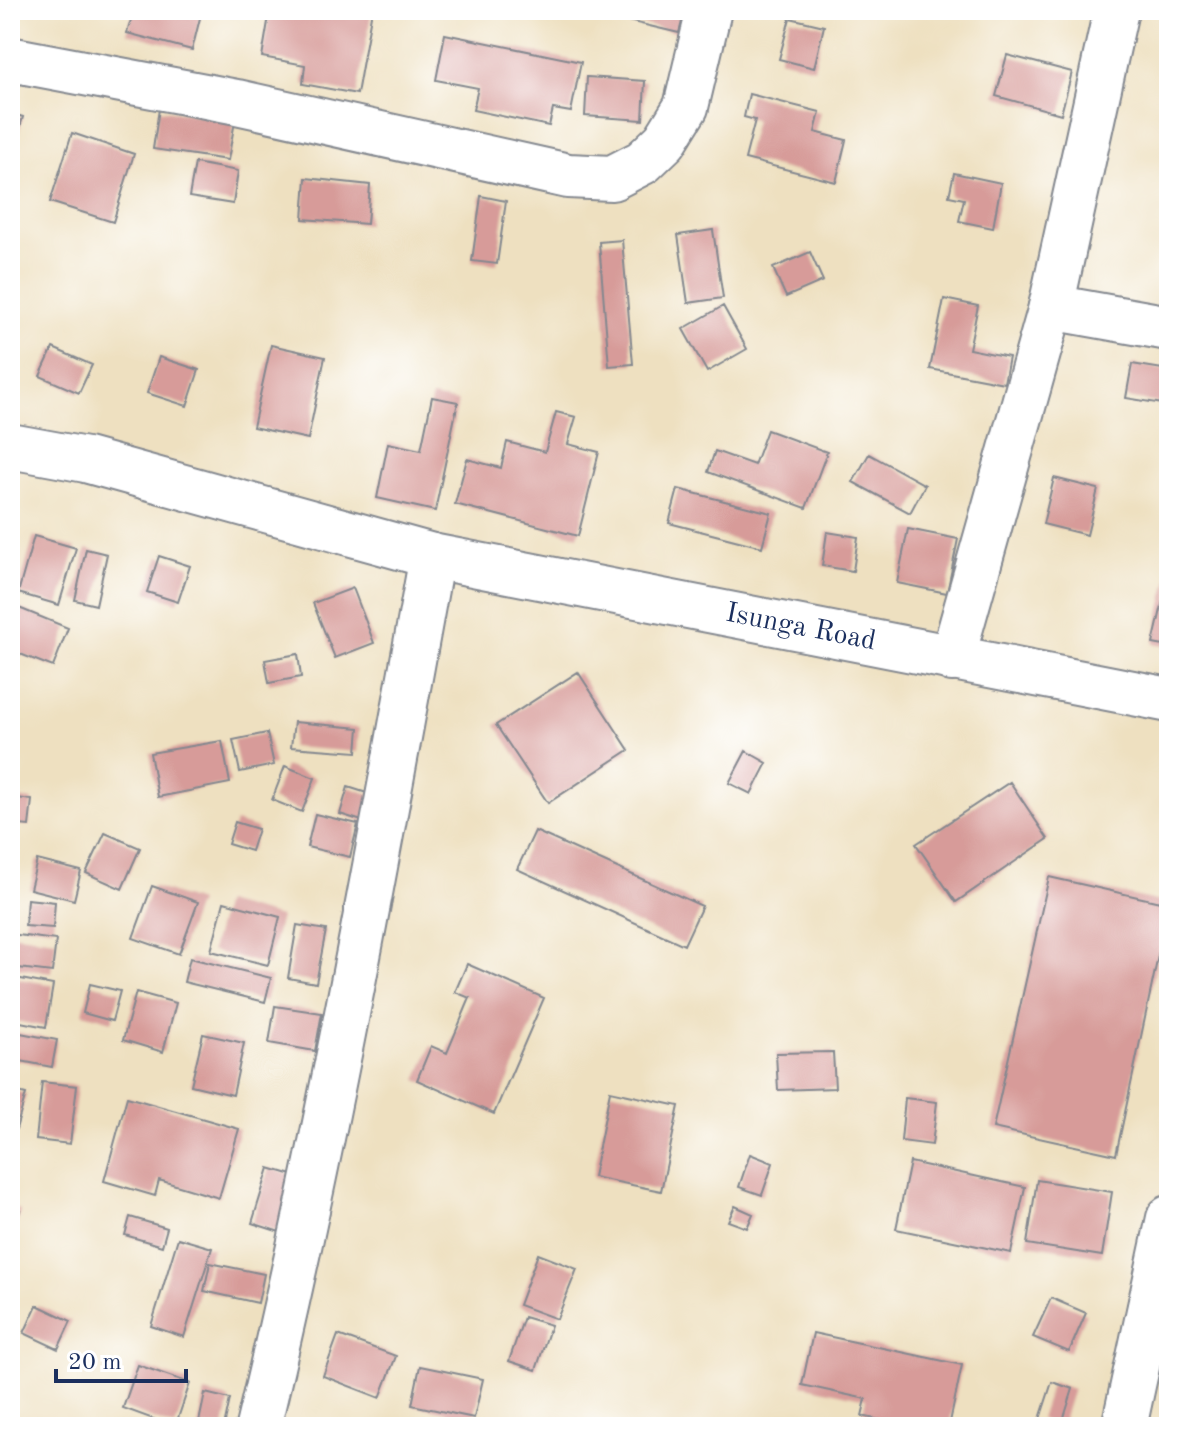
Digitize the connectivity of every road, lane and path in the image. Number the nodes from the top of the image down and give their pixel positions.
1 (709, 10) edge
2 (1116, 10) edge
3 (10, 59) edge
4 (1051, 307) junction
5 (1169, 328) edge
6 (10, 446) edge
7 (432, 556) junction
8 (952, 659) junction
9 (1169, 700) edge
10 (1169, 1218) edge
11 (258, 1427) edge
12 (1124, 1427) edge

1 - 3 street
2 - 4 street
4 - 5 street
4 - 8 street
6 - 7 street, Isunga Road
7 - 8 street, Isunga Road
7 - 11 street
8 - 9 street, Isunga Road
10 - 12 street

